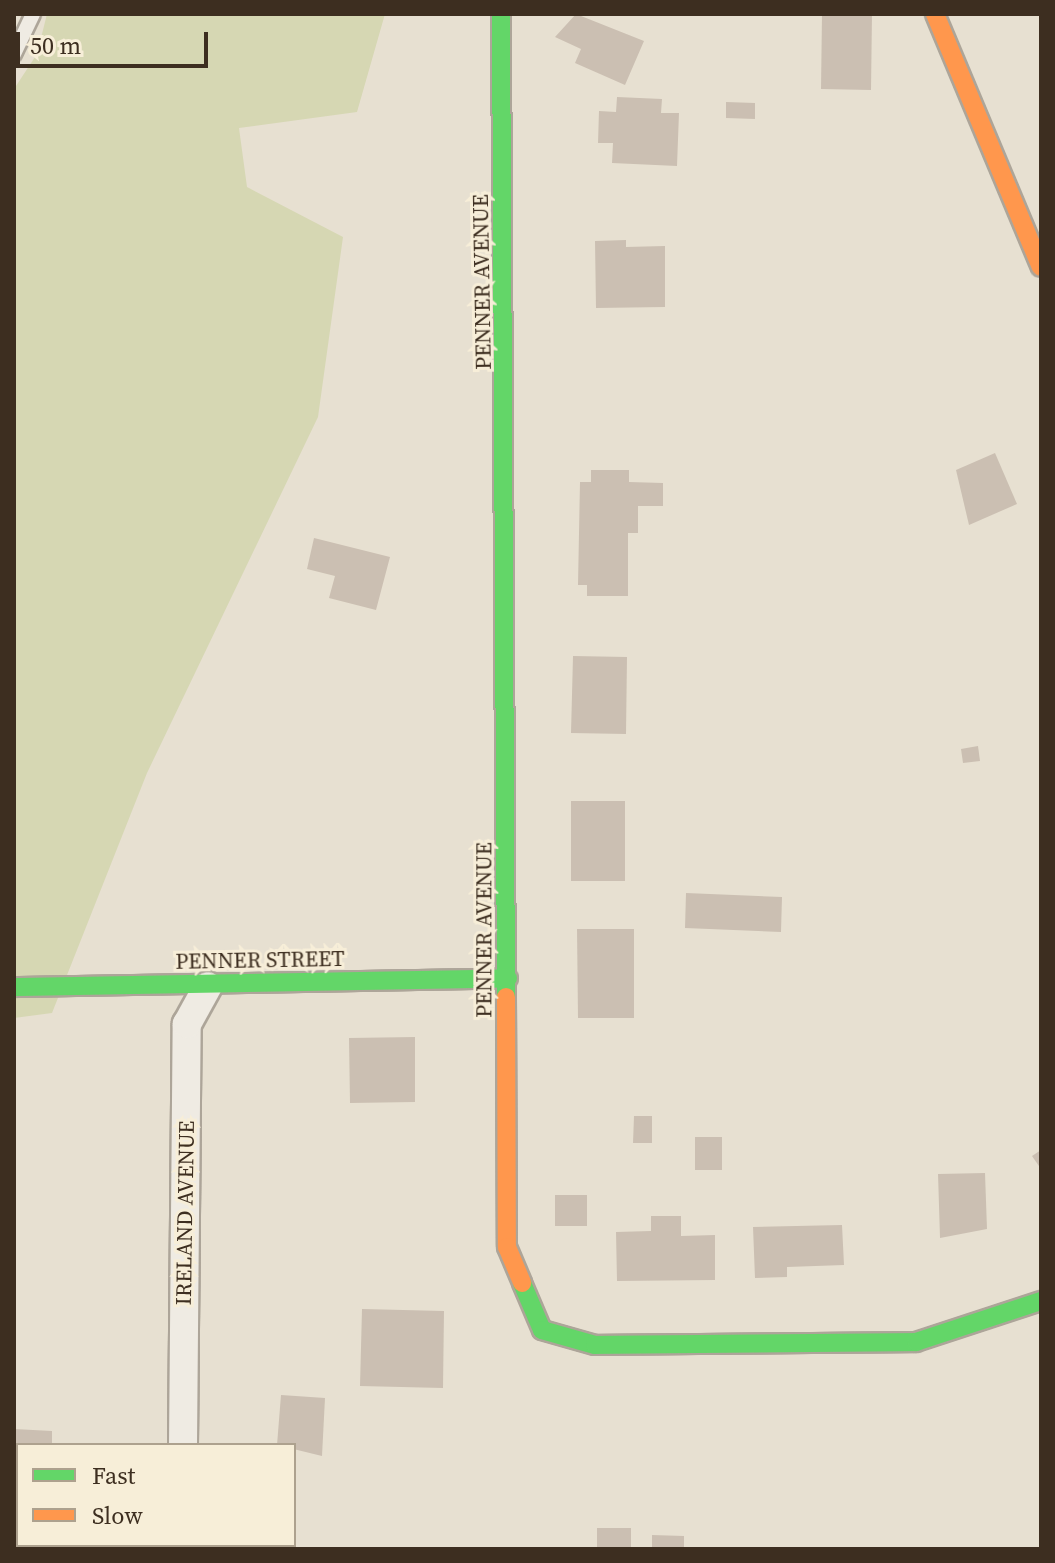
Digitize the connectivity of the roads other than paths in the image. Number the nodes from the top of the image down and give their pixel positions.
1 (33, 14) edge
2 (501, 14) edge
3 (935, 14) edge
4 (14, 54) edge
5 (1041, 267) edge
6 (508, 978) junction
7 (208, 986) junction
8 (14, 987) edge
9 (1041, 1301) edge
10 (183, 1443) edge

1 - 4 lane
2 - 6 street, PENNER AVENUE
3 - 5 street
6 - 7 street, PENNER STREET
6 - 9 street, PENNER AVENUE
7 - 8 street, PENNER STREET
7 - 10 street, IRELAND AVENUE

